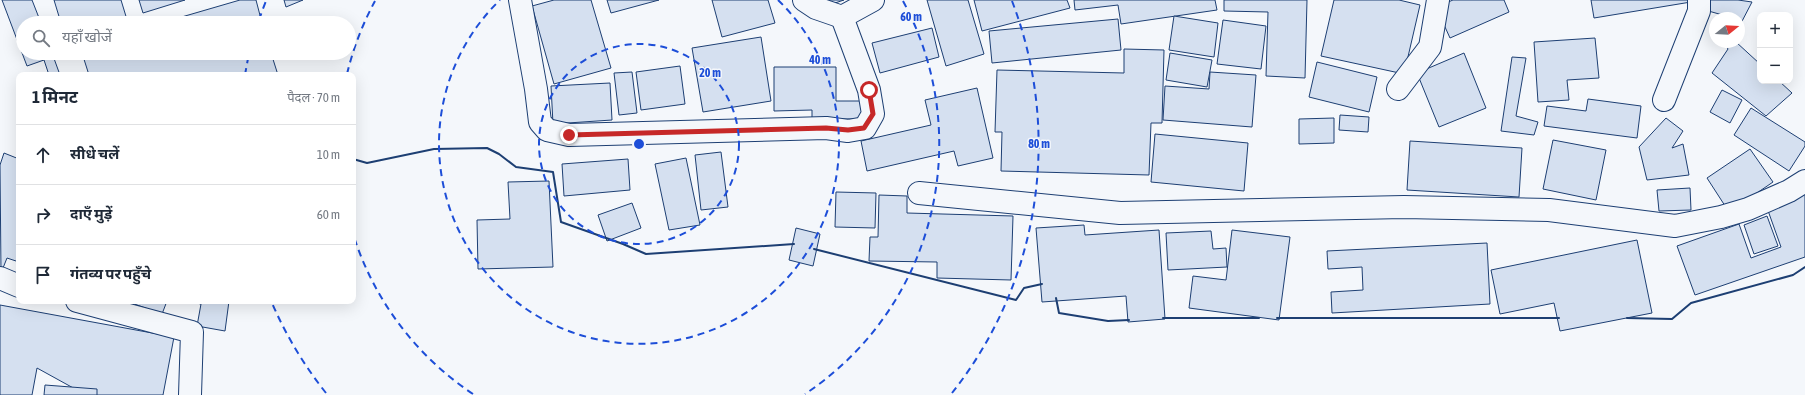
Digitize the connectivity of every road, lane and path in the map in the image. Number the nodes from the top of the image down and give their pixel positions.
1 (520, 0) edge
2 (804, 0) edge
3 (873, 0) edge
4 (1438, 0) edge
5 (1699, 0) edge
6 (842, 17) junction
7 (1398, 89) dead end
8 (1664, 100) dead end
9 (1805, 181) edge
10 (919, 193) dead end
11 (0, 278) edge
12 (16, 285) edge
13 (88, 304) edge
14 (190, 395) edge

1 - 6 street
2 - 6 street
3 - 6 street
4 - 7 street
5 - 8 street
9 - 10 street
11 - 12 street
13 - 14 street

